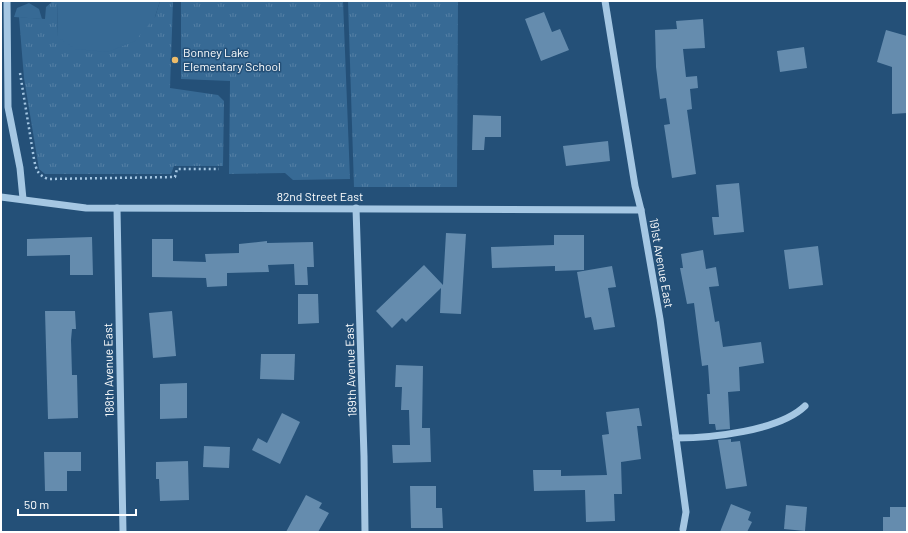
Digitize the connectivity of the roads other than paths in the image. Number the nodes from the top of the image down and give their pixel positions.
1 (7, 1) edge
2 (606, 1) edge
3 (1, 197) edge
4 (23, 199) junction
5 (117, 208) junction
6 (356, 208) junction
7 (641, 210) junction
8 (805, 406) dead end
9 (676, 438) junction
10 (683, 529) dead end
11 (123, 532) edge
12 (365, 532) edge

1 - 4 street
2 - 7 street, 191st Avenue East
3 - 4 street, 82nd Street East
4 - 5 street, 82nd Street East
5 - 6 street, 82nd Street East
5 - 11 street, 188th Avenue East
6 - 7 street, 82nd Street East
6 - 12 street, 189th Avenue East
7 - 9 street, 191st Avenue East
8 - 9 street
9 - 10 street, 191st Avenue East

